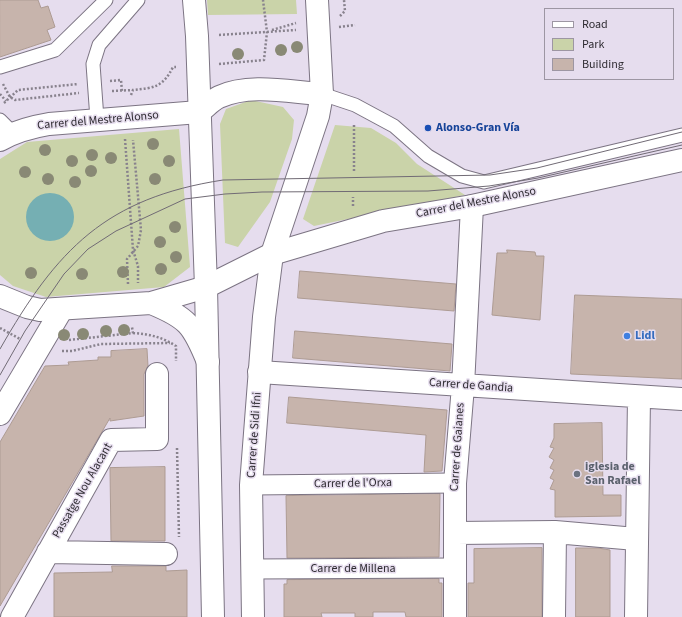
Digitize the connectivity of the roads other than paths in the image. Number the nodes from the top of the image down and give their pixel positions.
1 (106, 0) edge
2 (138, 0) edge
3 (194, 0) edge
4 (317, 0) edge
5 (0, 67) edge
6 (322, 94) junction
7 (200, 112) junction
8 (97, 119) junction
9 (4, 131) edge
10 (682, 135) edge
11 (682, 160) edge
12 (472, 206) junction
13 (272, 254) junction
14 (206, 287) junction
15 (0, 296) edge
16 (140, 298) junction
17 (62, 309) junction
18 (208, 362) junction
19 (259, 372) junction
20 (157, 374) dead end
21 (463, 386) junction
22 (639, 397) junction
23 (682, 399) edge
24 (0, 414) edge
25 (455, 483) junction
26 (251, 485) junction
27 (554, 532) junction
28 (456, 533) junction
29 (636, 539) junction
30 (172, 546) road end
31 (48, 552) junction
32 (455, 568) junction
33 (252, 569) junction
34 (12, 617) edge
35 (213, 617) edge
36 (253, 617) edge
37 (455, 617) edge
38 (554, 617) edge
39 (636, 617) edge

1 - 5 lane
2 - 8 lane
3 - 7 main road
4 - 6 main road
6 - 7 main road, Carrer del Mestre Alonso
6 - 10 lane, Carrer del Mestre Alonso
6 - 13 main road
7 - 8 main road, Carrer del Mestre Alonso
7 - 14 main road
8 - 9 main road, Carrer del Mestre Alonso
11 - 12 main road, Carrer del Mestre Alonso
12 - 13 main road, Carrer del Mestre Alonso
12 - 21 main road, Carrer de Gaianes
13 - 14 main road, Carrer del Mestre Alonso
13 - 19 main road, Carrer de Sidi Ifni
14 - 16 main road, Carrer del Mestre Alonso
14 - 18 main road
15 - 17 main road, Carrer del Mestre Alonso
16 - 17 main road, Carrer del Mestre Alonso
16 - 18 main road, Carrer del Mestre Alonso
17 - 24 main road
18 - 35 main road
19 - 21 main road, Carrer de Gandia
19 - 26 main road, Carrer de Sidi Ifni
20 - 31 main road, Passatge Nou Alacant
21 - 22 main road, Carrer de Gandia
21 - 25 main road, Carrer de Gaianes
22 - 23 main road, Carrer de Gandia
22 - 29 main road
25 - 26 street, Carrer de l'Orxa
25 - 28 main road, Carrer de Gaianes
26 - 33 main road, Carrer de Sidi Ifni
27 - 28 main road
27 - 29 main road
27 - 38 main road
28 - 32 main road, Carrer de Gaianes
29 - 39 main road
30 - 31 main road
31 - 34 main road, Passatge Nou Alacant
32 - 33 street, Carrer de Millena
32 - 37 main road, Carrer de Gaianes
33 - 36 main road, Carrer de Sidi Ifni

